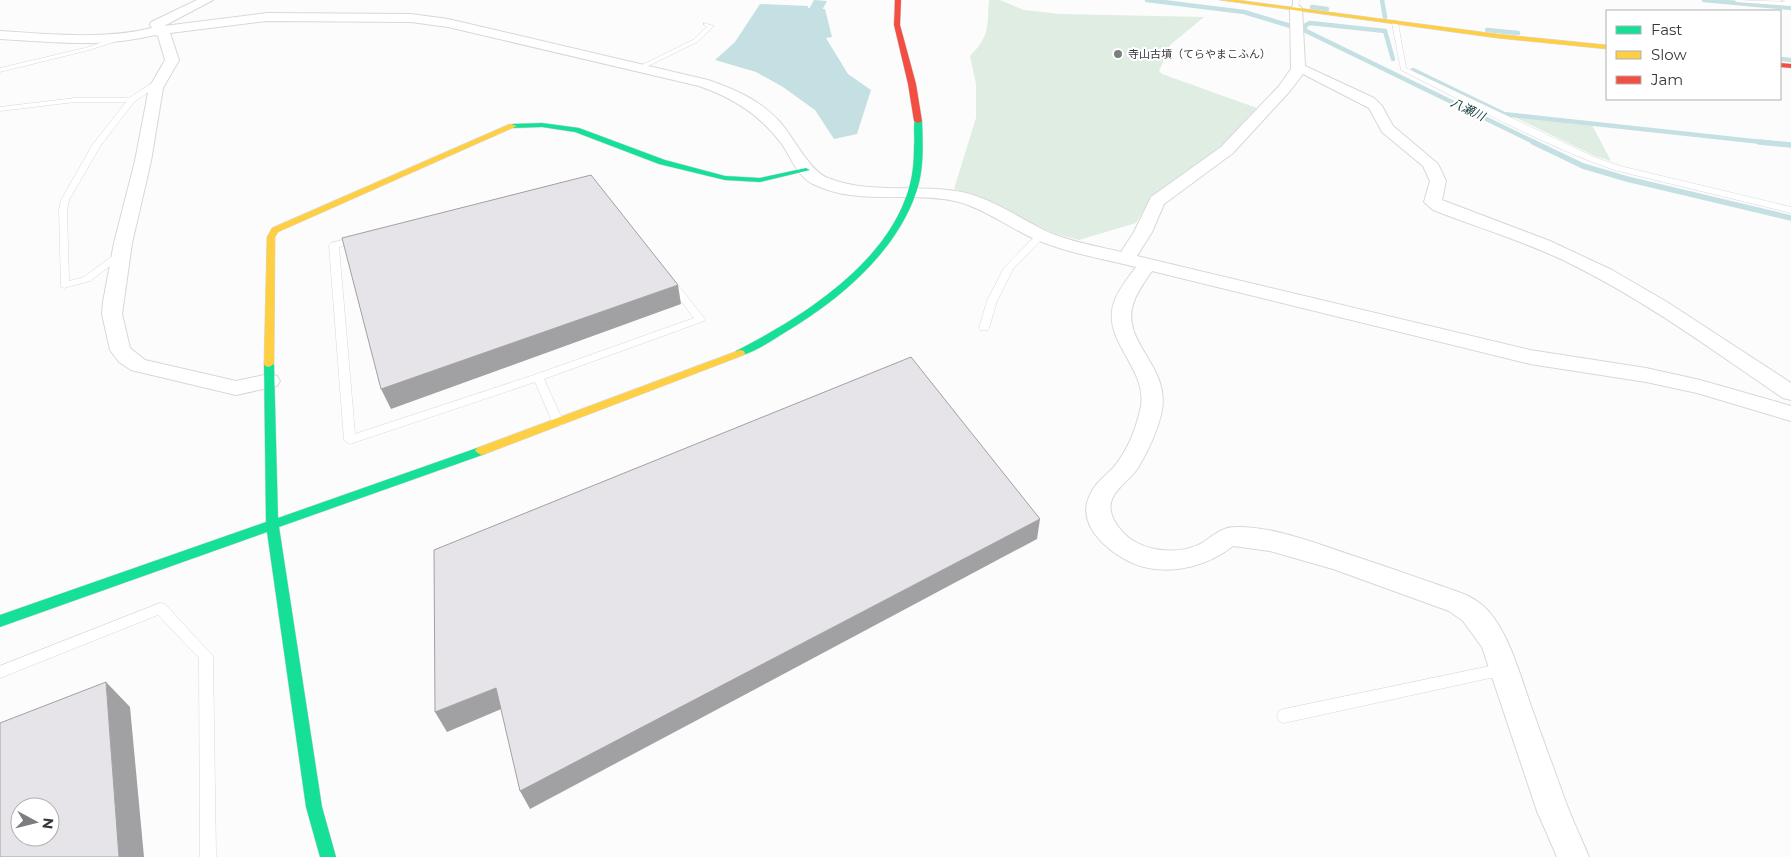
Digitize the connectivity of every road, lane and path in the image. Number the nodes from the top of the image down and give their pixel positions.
1 (207, 0) edge
2 (898, 0) edge
3 (1223, 0) edge
4 (1737, 0) edge
5 (1790, 2) edge
6 (1296, 4) edge
7 (1395, 23) junction
8 (706, 24) dead end
9 (156, 31) junction
10 (0, 35) edge
11 (115, 40) junction
12 (1606, 47) edge
13 (640, 68) junction
14 (1298, 69) junction
15 (0, 70) edge
16 (158, 83) junction
17 (131, 100) junction
18 (0, 109) edge
19 (806, 170) junction
20 (913, 192) junction
21 (1791, 210) edge
22 (372, 235) edge
23 (1041, 236) junction
24 (121, 254) junction
25 (1137, 261) junction
26 (665, 274) edge
27 (984, 328) dead end
28 (538, 377) junction
29 (269, 382) junction
30 (1791, 393) edge
31 (1791, 414) edge
32 (558, 423) junction
33 (272, 524) junction
34 (0, 621) edge
35 (0, 672) edge
36 (1506, 673) junction
37 (1284, 716) dead end
38 (208, 857) edge
39 (328, 857) edge
40 (1573, 857) edge

1 - 9 street
2 - 20 street
3 - 6 street
4 - 5 lane
6 - 7 street
6 - 14 street
7 - 12 street
7 - 21 lane
8 - 13 lane
9 - 11 street
9 - 13 street
9 - 16 street
10 - 11 street
11 - 15 lane
13 - 19 street
14 - 25 street
14 - 30 street
16 - 17 lane
16 - 24 street
17 - 18 lane
17 - 24 lane
19 - 20 street
19 - 29 street
20 - 23 street
20 - 32 street
22 - 28 lane
23 - 25 street
23 - 27 lane
24 - 29 street
25 - 31 street
25 - 36 street
26 - 28 lane
28 - 32 lane
29 - 33 street
32 - 33 street
33 - 34 street
33 - 39 street
35 - 38 lane
36 - 37 lane
36 - 40 street

